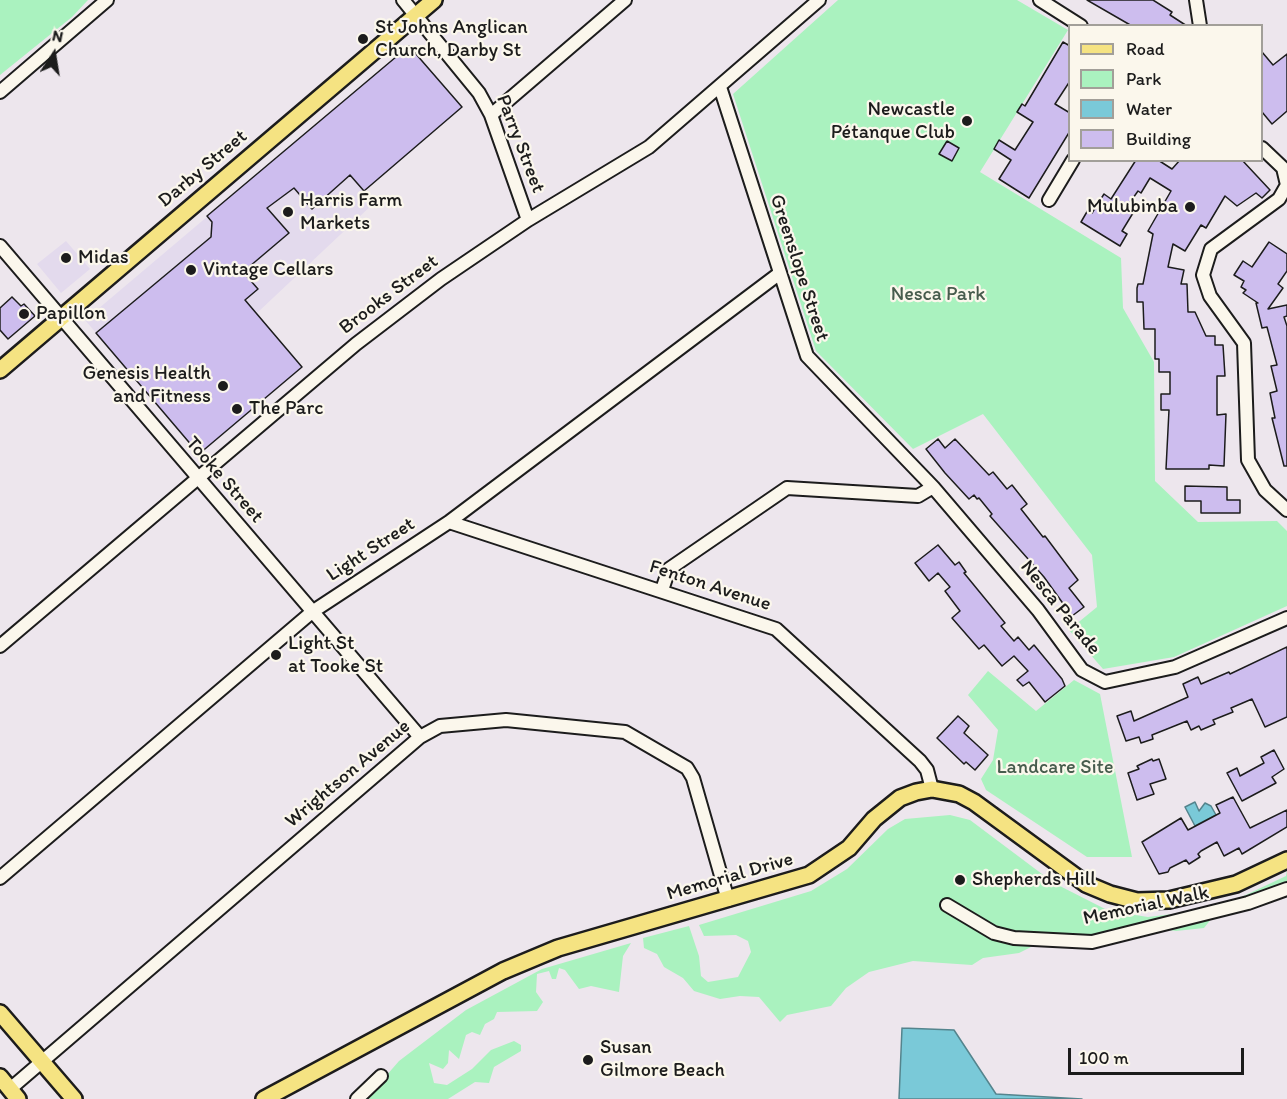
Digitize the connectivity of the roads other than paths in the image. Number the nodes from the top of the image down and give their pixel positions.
1 (107, 0) edge
2 (403, 0) edge
3 (434, 0) edge
4 (625, 0) edge
5 (819, 0) edge
6 (1040, 0) edge
7 (1196, 0) edge
8 (415, 16) junction
9 (1078, 24) edge
10 (1200, 24) edge
11 (720, 87) junction
12 (0, 92) edge
13 (491, 115) junction
14 (1263, 149) edge
15 (1072, 162) edge
16 (1049, 200) dead end
17 (528, 220) junction
18 (0, 246) edge
19 (780, 273) junction
20 (61, 318) junction
21 (0, 370) edge
22 (197, 479) junction
23 (933, 487) junction
24 (1287, 510) edge
25 (450, 522) junction
26 (662, 590) junction
27 (312, 612) junction
28 (1287, 618) edge
29 (0, 646) edge
30 (420, 737) junction
31 (932, 789) junction
32 (1287, 860) edge
33 (0, 878) edge
34 (1287, 888) edge
35 (728, 900) junction
36 (947, 905) dead end
37 (0, 1013) edge
38 (41, 1062) junction
39 (381, 1076) dead end
40 (9, 1089) edge
41 (75, 1099) edge
42 (264, 1099) edge
43 (357, 1099) edge

1 - 12 street
2 - 8 street, Parry Street
3 - 8 main road, Darby Street
4 - 13 street
5 - 11 street, Brooks Street
6 - 9 street
7 - 10 street
8 - 13 street, Parry Street
8 - 20 main road, Darby Street
11 - 17 street, Brooks Street
11 - 19 street, Greenslope Street
13 - 17 street, Parry Street
14 - 24 street
15 - 16 street
17 - 22 street, Brooks Street
18 - 20 street, Tooke Street
19 - 23 street, Greenslope Street
19 - 25 street, Light Street
20 - 21 main road, Darby Street
20 - 22 street, Tooke Street
22 - 27 street, Tooke Street
22 - 29 street, Brooks Street
23 - 26 street
23 - 28 street, Nesca Parade
25 - 26 street, Fenton Avenue
25 - 27 street, Light Street
26 - 31 street, Fenton Avenue
27 - 30 street, Tooke Street
27 - 33 street, Light Street
30 - 35 street, Wrightson Avenue
30 - 38 street, Wrightson Avenue
31 - 32 main road, Memorial Drive
31 - 35 main road, Memorial Drive
34 - 36 street, Memorial Walk
35 - 42 main road, Memorial Drive
37 - 38 main road
38 - 40 street, Wrightson Avenue
38 - 41 main road
39 - 43 street

